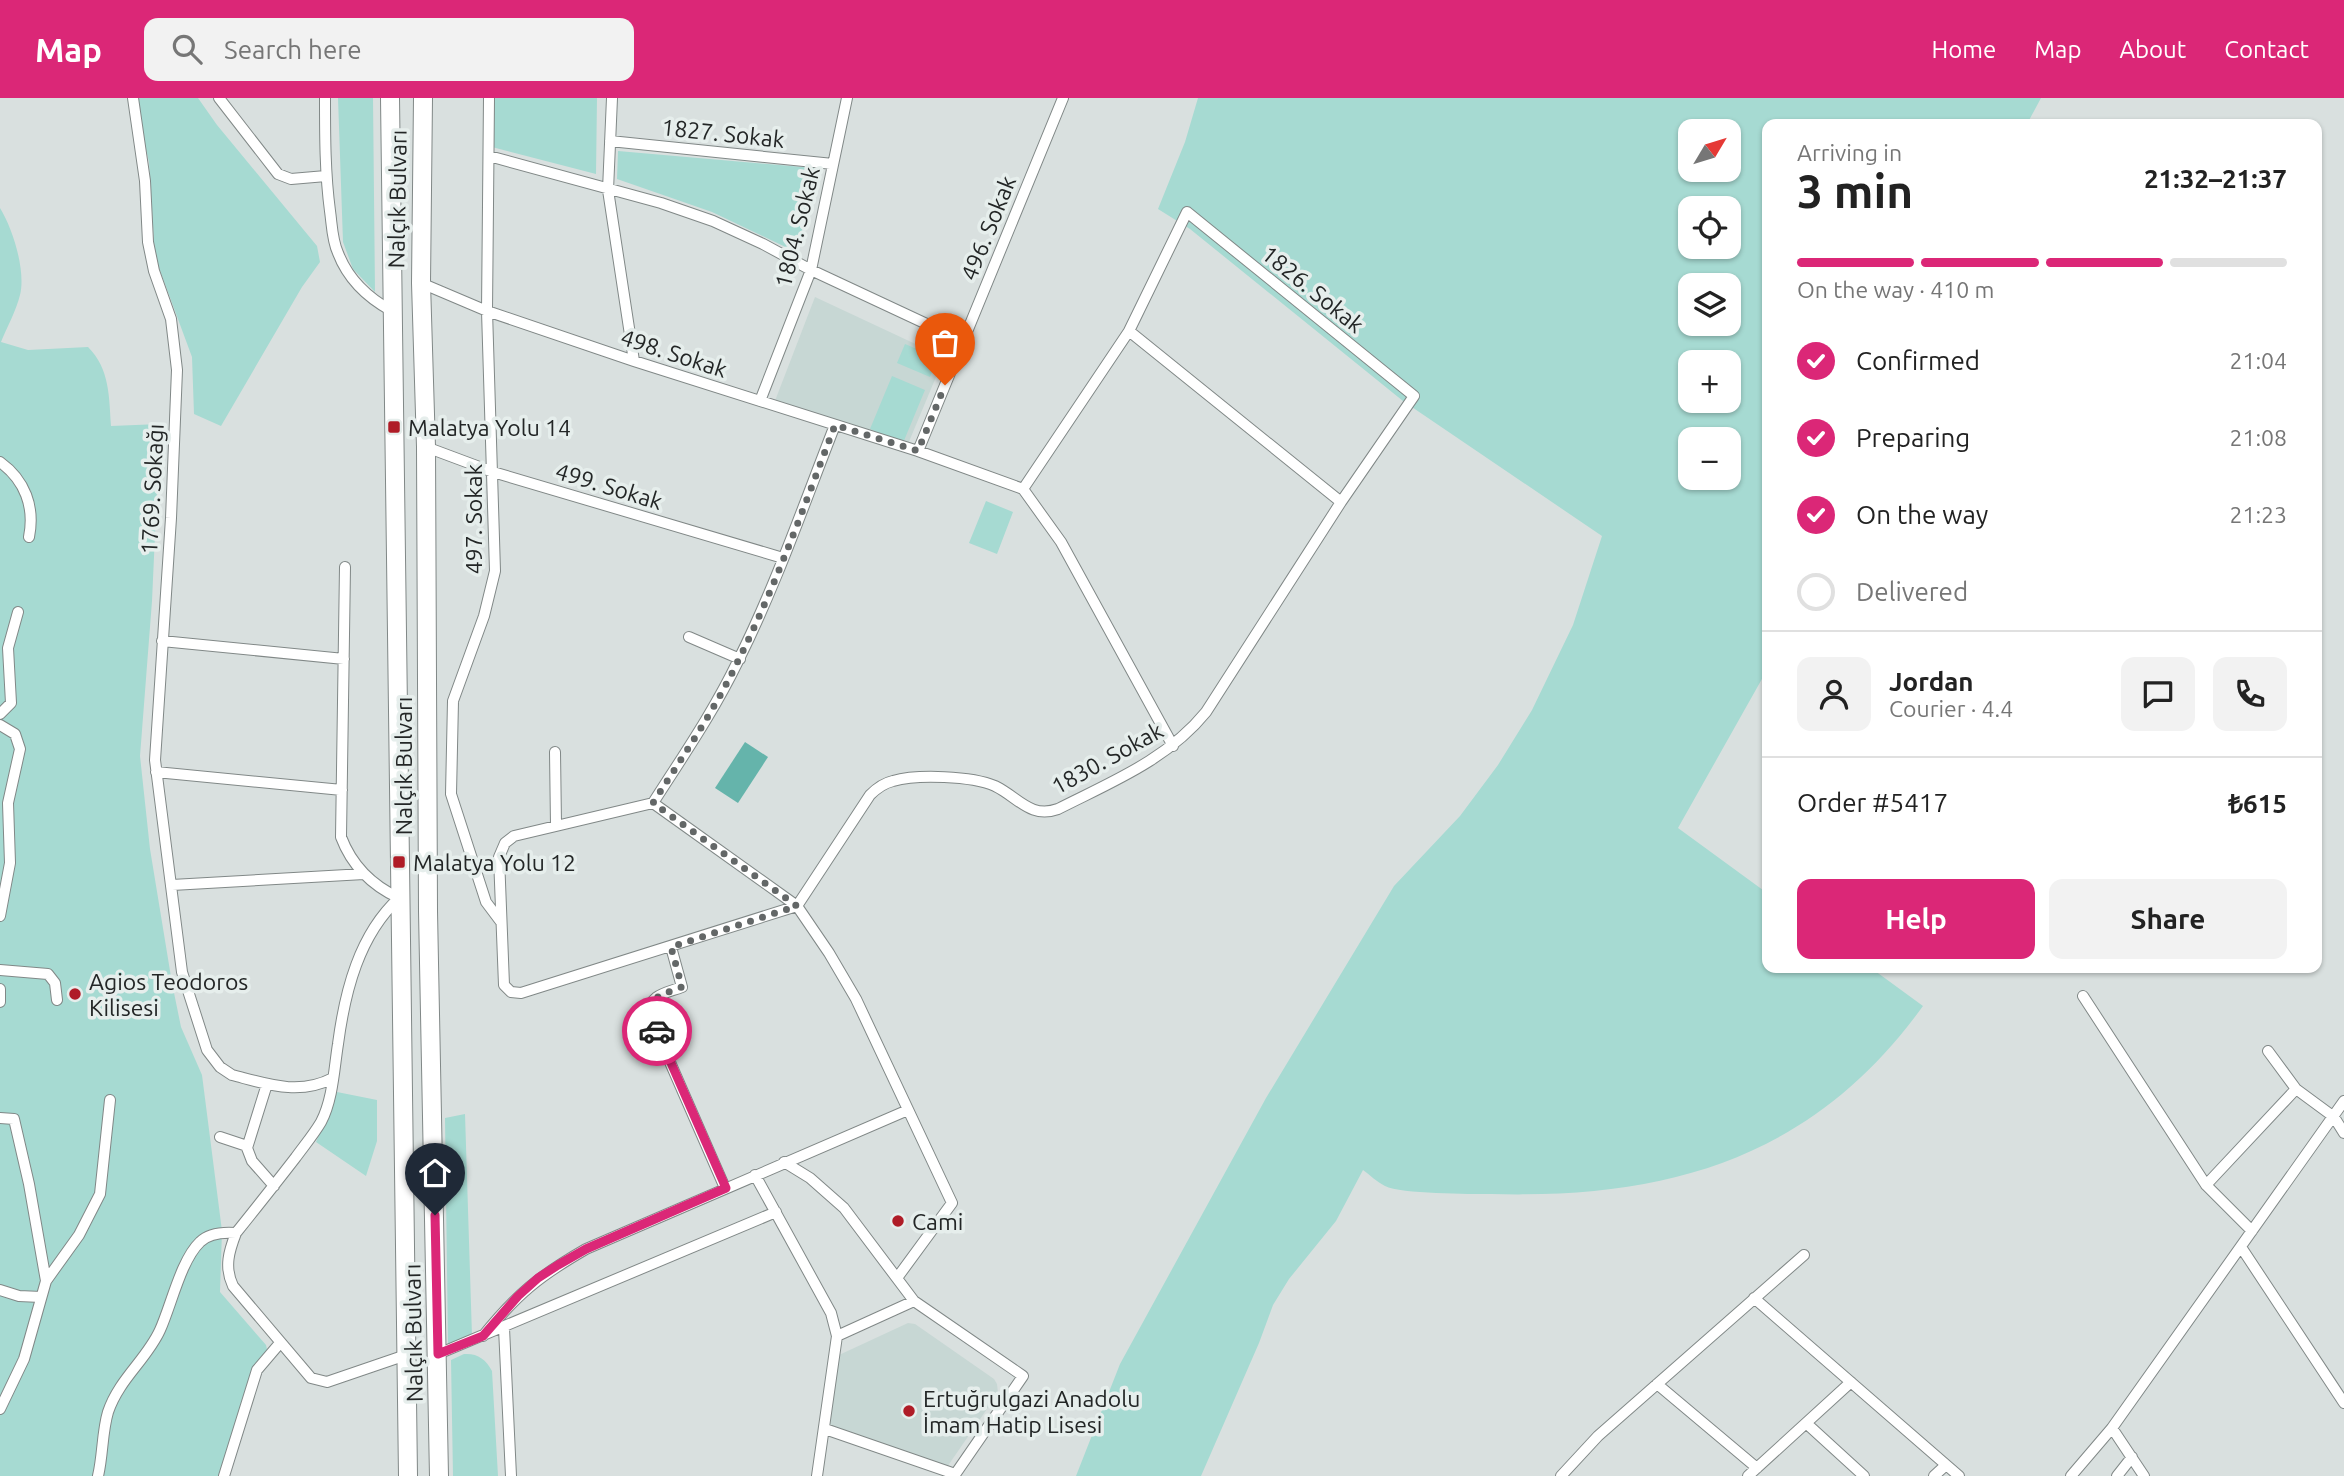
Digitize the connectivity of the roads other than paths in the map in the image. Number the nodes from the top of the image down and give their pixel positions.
1 (133, 98) edge
2 (219, 98) edge
3 (325, 98) edge
4 (390, 98) edge
5 (423, 98) edge
6 (489, 98) edge
7 (612, 98) edge
8 (848, 98) edge
9 (1063, 98) edge
10 (610, 141) junction
11 (489, 156) junction
12 (833, 164) junction
13 (326, 176) junction
14 (608, 190) junction
15 (811, 270) junction
16 (421, 283) junction
17 (392, 311) junction
18 (487, 311) junction
19 (1129, 331) junction
20 (963, 341) junction
21 (634, 361) junction
22 (1414, 396) joint
23 (760, 401) junction
24 (835, 425) junction
25 (426, 447) junction
26 (918, 451) junction
27 (0, 462) edge
28 (493, 471) junction
29 (1023, 489) junction
30 (1341, 502) junction
31 (29, 537) dead end
32 (783, 558) junction
33 (345, 568) dead end
34 (18, 612) dead end
35 (688, 637) dead end
36 (162, 641) junction
37 (344, 659) junction
38 (740, 659) junction
39 (0, 715) edge
40 (0, 725) edge
41 (1173, 746) junction
42 (555, 752) dead end
43 (156, 772) junction
44 (342, 790) junction
45 (653, 803) junction
46 (556, 825) junction
47 (363, 874) junction
48 (172, 885) junction
49 (399, 898) junction
50 (1, 900) edge
51 (797, 906) junction
52 (0, 915) edge
53 (501, 923) junction
54 (671, 947) junction
55 (0, 970) edge
56 (0, 989) edge
57 (2083, 996) dead end
58 (57, 1000) dead end
59 (0, 1002) edge
60 (2268, 1051) dead end
61 (333, 1078) junction
62 (267, 1084) junction
63 (2296, 1089) junction
64 (110, 1100) dead end
65 (2344, 1101) edge
66 (908, 1110) junction
67 (2334, 1117) junction
68 (0, 1118) edge
69 (2344, 1133) edge
70 (220, 1137) dead end
71 (247, 1146) junction
72 (784, 1162) junction
73 (755, 1175) junction
74 (2206, 1185) junction
75 (274, 1186) junction
76 (726, 1188) junction
77 (776, 1212) junction
78 (2252, 1231) junction
79 (236, 1233) junction
80 (2241, 1247) junction
81 (1804, 1255) dead end
82 (897, 1278) junction
83 (46, 1280) junction
84 (0, 1290) edge
85 (41, 1297) junction
86 (1754, 1298) junction
87 (914, 1301) junction
88 (505, 1328) junction
89 (483, 1336) junction
90 (837, 1336) junction
91 (280, 1343) junction
92 (406, 1354) junction
93 (438, 1354) junction
94 (1851, 1382) junction
95 (1657, 1384) junction
96 (2344, 1404) edge
97 (0, 1409) edge
98 (1805, 1423) junction
99 (2112, 1427) junction
100 (825, 1430) junction
101 (2132, 1457) junction
102 (1946, 1465) junction
103 (1757, 1468) junction
104 (954, 1475) edge
105 (99, 1476) edge
106 (224, 1476) edge
107 (408, 1476) edge
108 (439, 1476) edge
109 (512, 1476) edge
110 (817, 1476) edge
111 (1561, 1476) edge
112 (1748, 1476) edge
113 (1864, 1476) edge
114 (1934, 1476) edge
115 (1959, 1476) edge
116 (2071, 1476) edge
117 (2117, 1476) edge
118 (2144, 1476) edge

1 - 36 street, 1769. Sokağı
2 - 13 street
3 - 13 street
4 - 17 highway, Nalçık Bulvarı
5 - 16 highway, Nalçık Bulvarı
6 - 11 street, 497. Sokak
7 - 10 street
8 - 12 street, 1804. Sokak
9 - 20 street, 496. Sokak
10 - 12 street, 1827. Sokak
10 - 14 street
11 - 14 street
11 - 18 street, 497. Sokak
12 - 15 street, 1804. Sokak
13 - 17 street
14 - 15 street
14 - 21 street
15 - 20 street
15 - 23 street, 1804. Sokak
16 - 18 street, 498. Sokak
16 - 25 highway, Nalçık Bulvarı
17 - 49 highway, Nalçık Bulvarı
18 - 21 street, 498. Sokak
18 - 28 street, 497. Sokak
19 - 22 street, 1826. Sokak
19 - 29 street
19 - 30 street
20 - 26 street, 496. Sokak
21 - 23 street, 498. Sokak
22 - 30 street, 1830. Sokak
23 - 24 street, 498. Sokak
24 - 26 street, 498. Sokak
24 - 32 street
25 - 28 street, 499. Sokak
25 - 93 highway, Nalçık Bulvarı
26 - 29 street, 498. Sokak
27 - 31 street
28 - 32 street, 499. Sokak
28 - 53 street, 497. Sokak
29 - 41 street
30 - 41 street, 1830. Sokak
32 - 38 street
33 - 37 street
34 - 39 street
35 - 38 street
36 - 37 street
36 - 43 street, 1769. Sokağı
37 - 44 street
38 - 45 street
40 - 50 street
41 - 51 street, 1830. Sokak
42 - 46 street
43 - 44 street
43 - 48 street, 1769. Sokağı
44 - 47 street
45 - 46 street
45 - 51 street
46 - 53 street
47 - 48 street
47 - 49 street
48 - 62 street, 1769. Sokağı
49 - 61 street
49 - 92 highway, Nalçık Bulvarı
50 - 52 street
51 - 54 street
51 - 66 street
53 - 54 street
54 - 76 street
55 - 58 street
56 - 59 street
57 - 74 street
60 - 63 street
61 - 62 street, 1769. Sokağı
61 - 75 street
62 - 71 street
63 - 67 street
63 - 74 street
64 - 83 street
65 - 67 street
66 - 72 street
66 - 82 street
67 - 69 street
67 - 78 street
68 - 83 street
70 - 71 street
71 - 75 street
72 - 73 street
72 - 82 street
73 - 76 street
73 - 77 street
74 - 78 street
75 - 79 street
76 - 89 street
77 - 88 street
77 - 90 street
78 - 80 street
79 - 91 street
79 - 105 street
80 - 96 street
80 - 99 street
81 - 86 street
82 - 87 street
83 - 85 street
84 - 85 street
85 - 97 street
86 - 94 street
86 - 95 street
87 - 90 street
87 - 104 street
88 - 89 street
88 - 109 street
89 - 93 street
90 - 100 street
91 - 92 street
91 - 106 street
92 - 107 highway, Nalçık Bulvarı
93 - 108 highway, Nalçık Bulvarı
94 - 98 street
94 - 102 street
95 - 103 street
95 - 111 street
98 - 103 street
98 - 113 street
99 - 101 street
99 - 116 street
100 - 104 street
100 - 110 street
101 - 117 street
101 - 118 street
102 - 114 street
102 - 115 street
103 - 112 street

